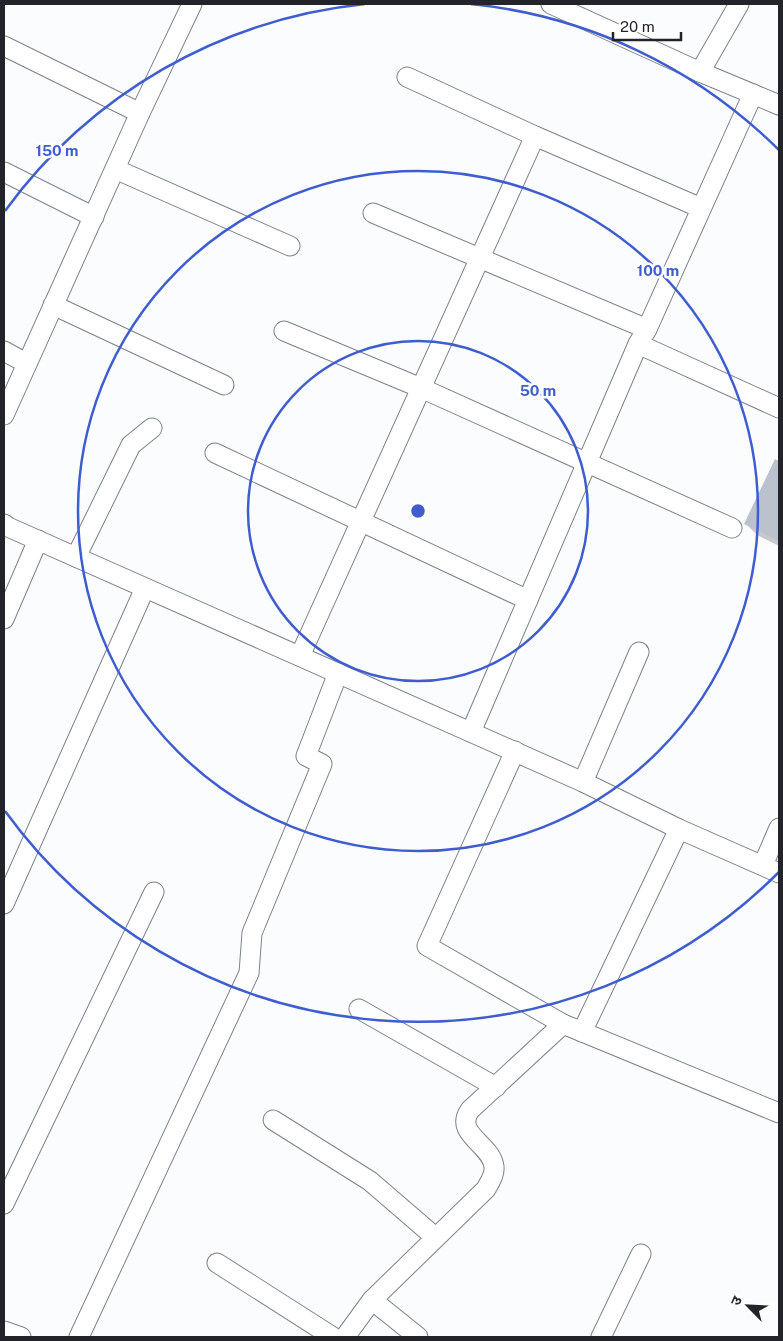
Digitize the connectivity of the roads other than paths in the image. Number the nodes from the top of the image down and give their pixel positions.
1 (192, 4) edge
2 (551, 4) edge
3 (739, 4) edge
4 (4, 46) edge
5 (700, 72) junction
6 (407, 77) dead end
7 (754, 94) junction
8 (779, 105) edge
9 (140, 113) junction
10 (535, 136) junction
11 (115, 169) junction
12 (4, 172) edge
13 (701, 208) junction
14 (373, 213) dead end
15 (94, 217) junction
16 (290, 246) dead end
17 (480, 259) junction
18 (53, 305) junction
19 (284, 331) dead end
20 (642, 337) junction
21 (4, 351) edge
22 (26, 363) junction
23 (224, 385) dead end
24 (421, 388) junction
25 (779, 408) edge
26 (4, 415) edge
27 (152, 428) dead end
28 (215, 453) dead end
29 (587, 463) junction
30 (360, 522) junction
31 (4, 524) edge
32 (732, 528) dead end
33 (38, 540) junction
34 (76, 557) junction
35 (145, 588) junction
36 (528, 600) junction
37 (4, 619) edge
38 (640, 652) dead end
39 (300, 656) junction
40 (338, 673) junction
41 (471, 732) junction
42 (515, 752) junction
43 (584, 782) junction
44 (779, 828) edge
45 (679, 829) junction
46 (771, 869) edge
47 (154, 892) dead end
48 (4, 904) edge
49 (359, 1009) dead end
50 (563, 1024) junction
51 (582, 1032) junction
52 (496, 1087) junction
53 (779, 1113) edge
54 (273, 1120) dead end
55 (4, 1204) edge
56 (435, 1237) junction
57 (641, 1254) dead end
58 (217, 1263) dead end
59 (372, 1300) junction
60 (4, 1331) edge
61 (21, 1337) edge
62 (79, 1337) edge
63 (333, 1337) edge
64 (345, 1337) edge
65 (418, 1337) edge
66 (601, 1337) edge

1 - 9 street
2 - 5 street
3 - 5 street
4 - 9 street
5 - 7 street
6 - 10 street
7 - 8 street
7 - 13 street
9 - 11 street
10 - 13 street
10 - 17 street
11 - 15 street
11 - 16 street
12 - 15 street
13 - 20 street
14 - 17 street
15 - 18 street
17 - 20 street
17 - 24 street
18 - 22 street
18 - 23 street
19 - 24 street
20 - 25 street
20 - 29 street
21 - 22 street
22 - 26 street
24 - 29 street
24 - 30 street
27 - 34 street
28 - 30 street
29 - 32 street
29 - 36 street
30 - 36 street
30 - 39 street
31 - 33 street
33 - 34 street
33 - 37 street
34 - 35 street
35 - 39 street
35 - 48 street
36 - 41 street
38 - 43 street
39 - 40 street
40 - 41 street
40 - 62 street
41 - 42 street
42 - 43 street
42 - 50 street
43 - 45 street
44 - 46 street
45 - 46 street
45 - 51 street
47 - 55 street
49 - 52 street
50 - 51 street
50 - 52 street
51 - 53 street
52 - 56 street
54 - 56 street
56 - 59 street
57 - 66 street
58 - 63 street
59 - 64 street
59 - 65 street
60 - 61 street

